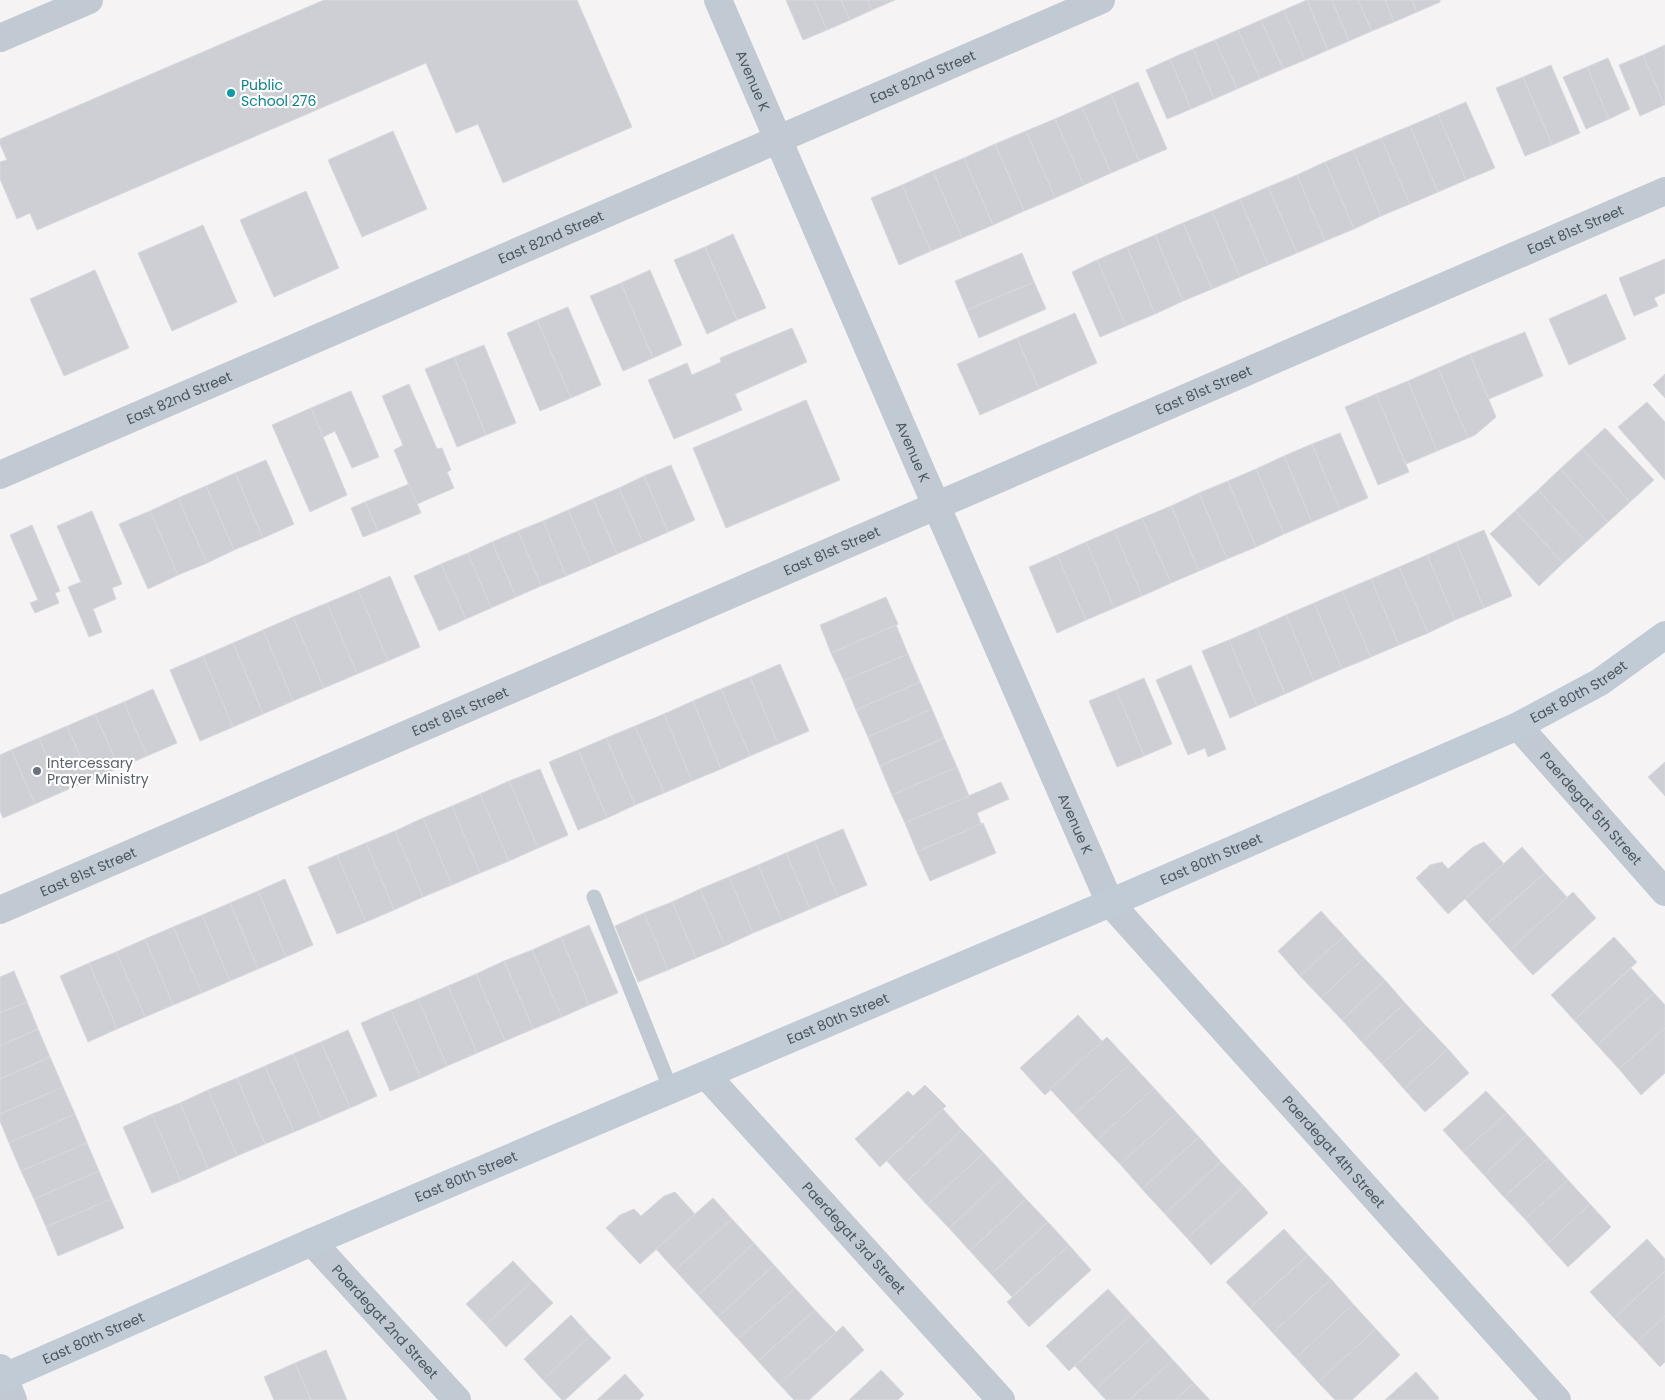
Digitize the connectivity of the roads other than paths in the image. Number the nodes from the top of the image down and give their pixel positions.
1 (89, 0) edge
2 (718, 0) edge
3 (1101, 0) edge
4 (0, 38) edge
5 (778, 138) junction
6 (1665, 191) edge
7 (0, 474) edge
8 (936, 506) junction
9 (1665, 635) edge
10 (1518, 726) junction
11 (1665, 892) edge
12 (594, 897) dead end
13 (1110, 904) junction
14 (0, 910) edge
15 (706, 1075) junction
16 (671, 1090) junction
17 (312, 1242) junction
18 (4, 1381) edge
19 (457, 1400) edge
20 (1001, 1400) edge
21 (1557, 1400) edge

1 - 4 street
2 - 5 street, Avenue K
3 - 5 street, East 82nd Street
5 - 7 street, East 82nd Street
5 - 8 street, Avenue K
6 - 8 street, East 81st Street
8 - 13 street, Avenue K
8 - 14 street, East 81st Street
9 - 10 street, East 80th Street
10 - 11 street, Paerdegat 5th Street
10 - 13 street, East 80th Street
12 - 16 lane
13 - 15 street, East 80th Street
13 - 21 street, Paerdegat 4th Street
15 - 16 street, East 80th Street
15 - 20 street, Paerdegat 3rd Street
16 - 17 street, East 80th Street
17 - 18 street, East 80th Street
17 - 19 street, Paerdegat 2nd Street

